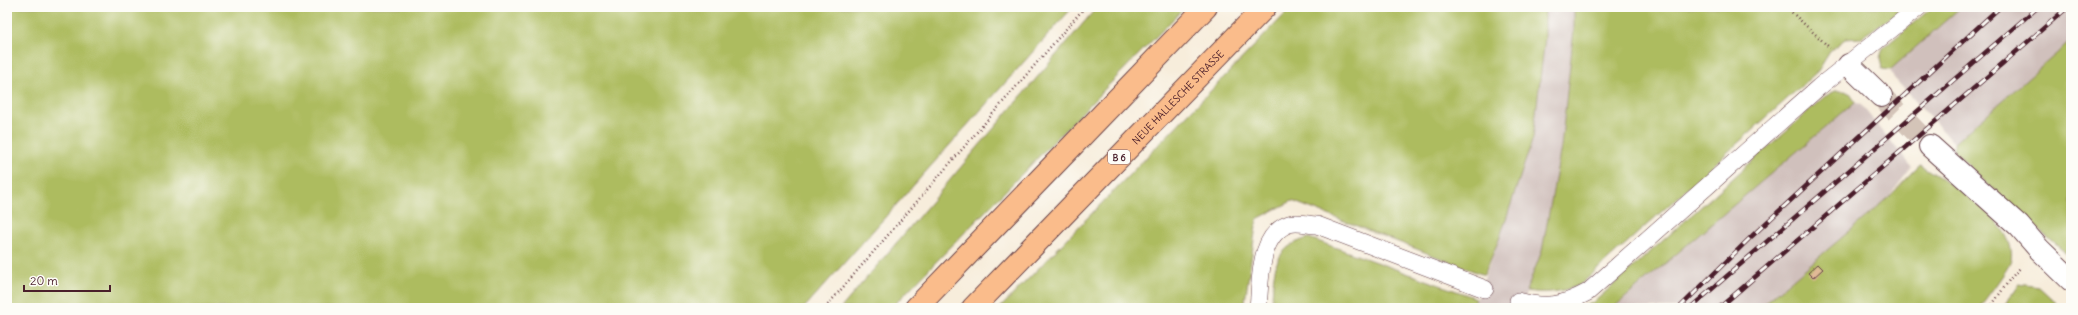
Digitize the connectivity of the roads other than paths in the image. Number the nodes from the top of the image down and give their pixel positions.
1 (1206, 7) edge
2 (1266, 7) edge
3 (1919, 7) edge
4 (1848, 65) junction
5 (1881, 96) tunnel mouth
6 (1930, 146) tunnel mouth
7 (2071, 280) edge
8 (1485, 289) dead end
9 (1518, 302) dead end
10 (916, 308) edge
11 (973, 308) edge
12 (1258, 308) edge

1 - 10 main road
2 - 11 main road, NEUE HALLESCHE STRASSE / B 6
3 - 4 lane
4 - 5 street
4 - 9 lane
6 - 7 street
8 - 12 lane

